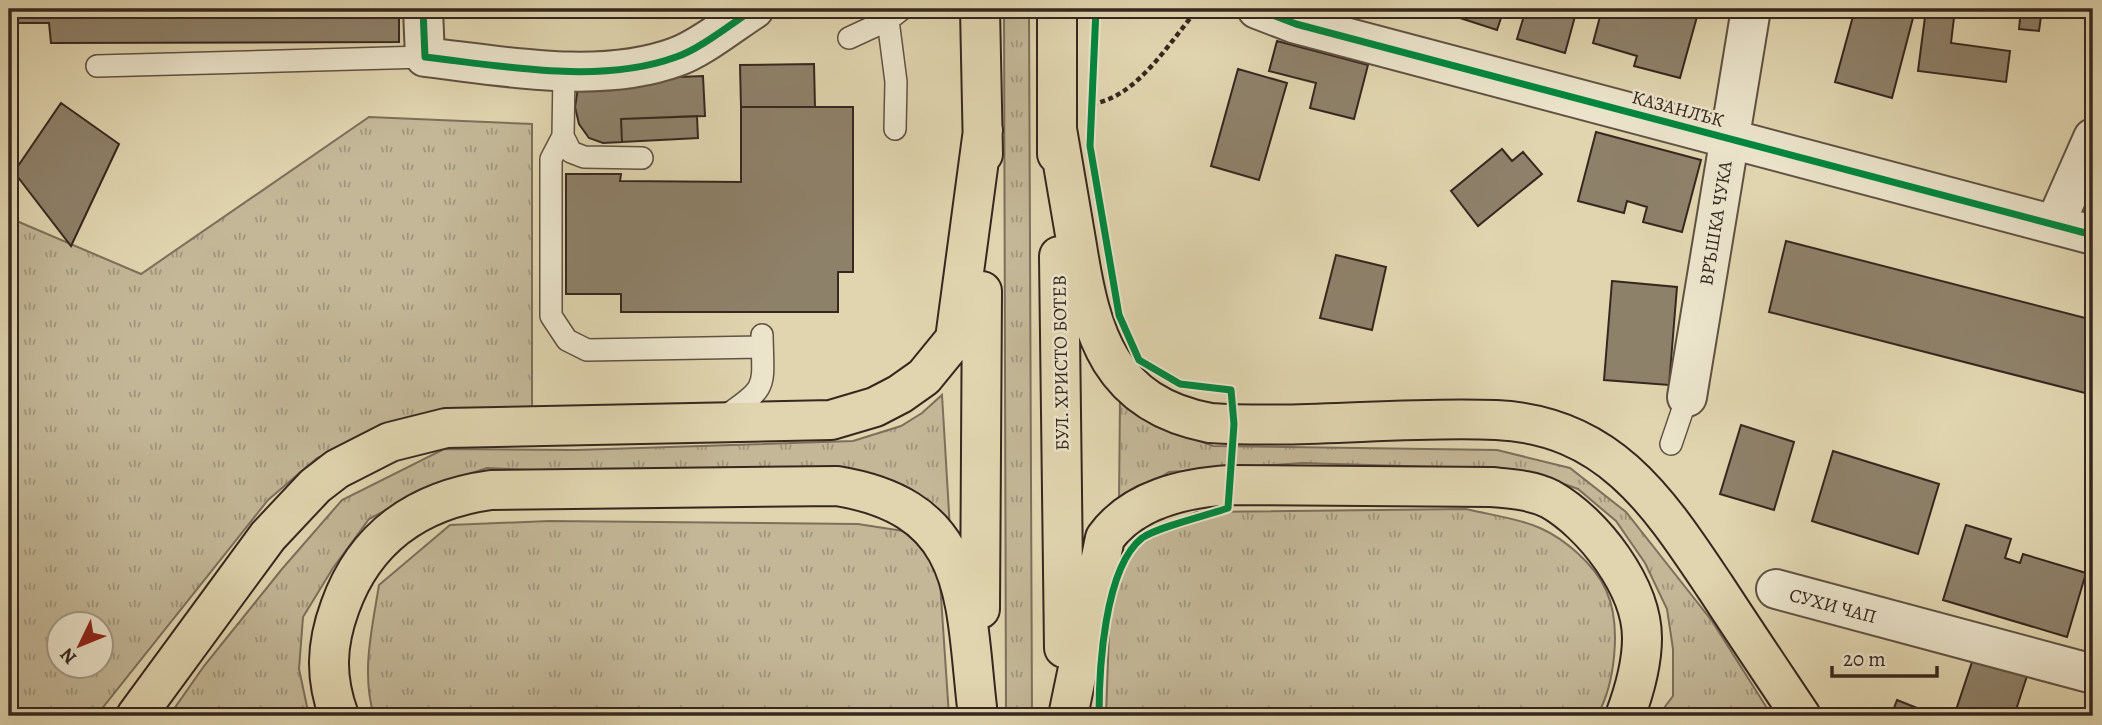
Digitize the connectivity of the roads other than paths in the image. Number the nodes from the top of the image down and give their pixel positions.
1 (422, 9) edge
2 (754, 9) edge
3 (980, 9) edge
4 (1057, 9) edge
5 (1257, 9) edge
6 (1751, 9) edge
7 (895, 14) edge
8 (849, 38) dead end
9 (425, 57) junction
10 (97, 66) dead end
11 (564, 74) junction
12 (1069, 112) junction
13 (895, 129) dead end
14 (983, 130) junction
15 (563, 136) junction
16 (1729, 137) junction
17 (2093, 138) edge
18 (642, 158) dead end
19 (2055, 224) junction
20 (2093, 235) edge
21 (1687, 397) joint
22 (716, 423) junction
23 (1671, 444) dead end
24 (1776, 589) dead end
25 (2093, 674) edge
26 (136, 716) edge
27 (339, 716) edge
28 (979, 716) edge
29 (1066, 716) edge
30 (1625, 716) edge
31 (1801, 716) edge

1 - 9 street
2 - 11 street
3 - 14 highway
4 - 12 highway, БУЛ. ХРИСТО БОТЕВ
5 - 16 street, КАЗАНЛЪК
6 - 16 street, ВРЪШКА ЧУКА
7 - 8 lane
7 - 13 lane
9 - 10 lane
9 - 11 street
11 - 15 lane
12 - 29 highway, БУЛ. ХРИСТО БОТЕВ
12 - 31 highway
14 - 22 highway
14 - 28 highway
15 - 18 lane
15 - 22 lane
16 - 19 street, КАЗАНЛЪК
16 - 21 street, ВРЪШКА ЧУКА
17 - 19 street
19 - 20 street, КАЗАНЛЪК
21 - 23 lane
22 - 26 highway
24 - 25 street, СУХИ ЧАП
27 - 28 highway
29 - 30 highway

